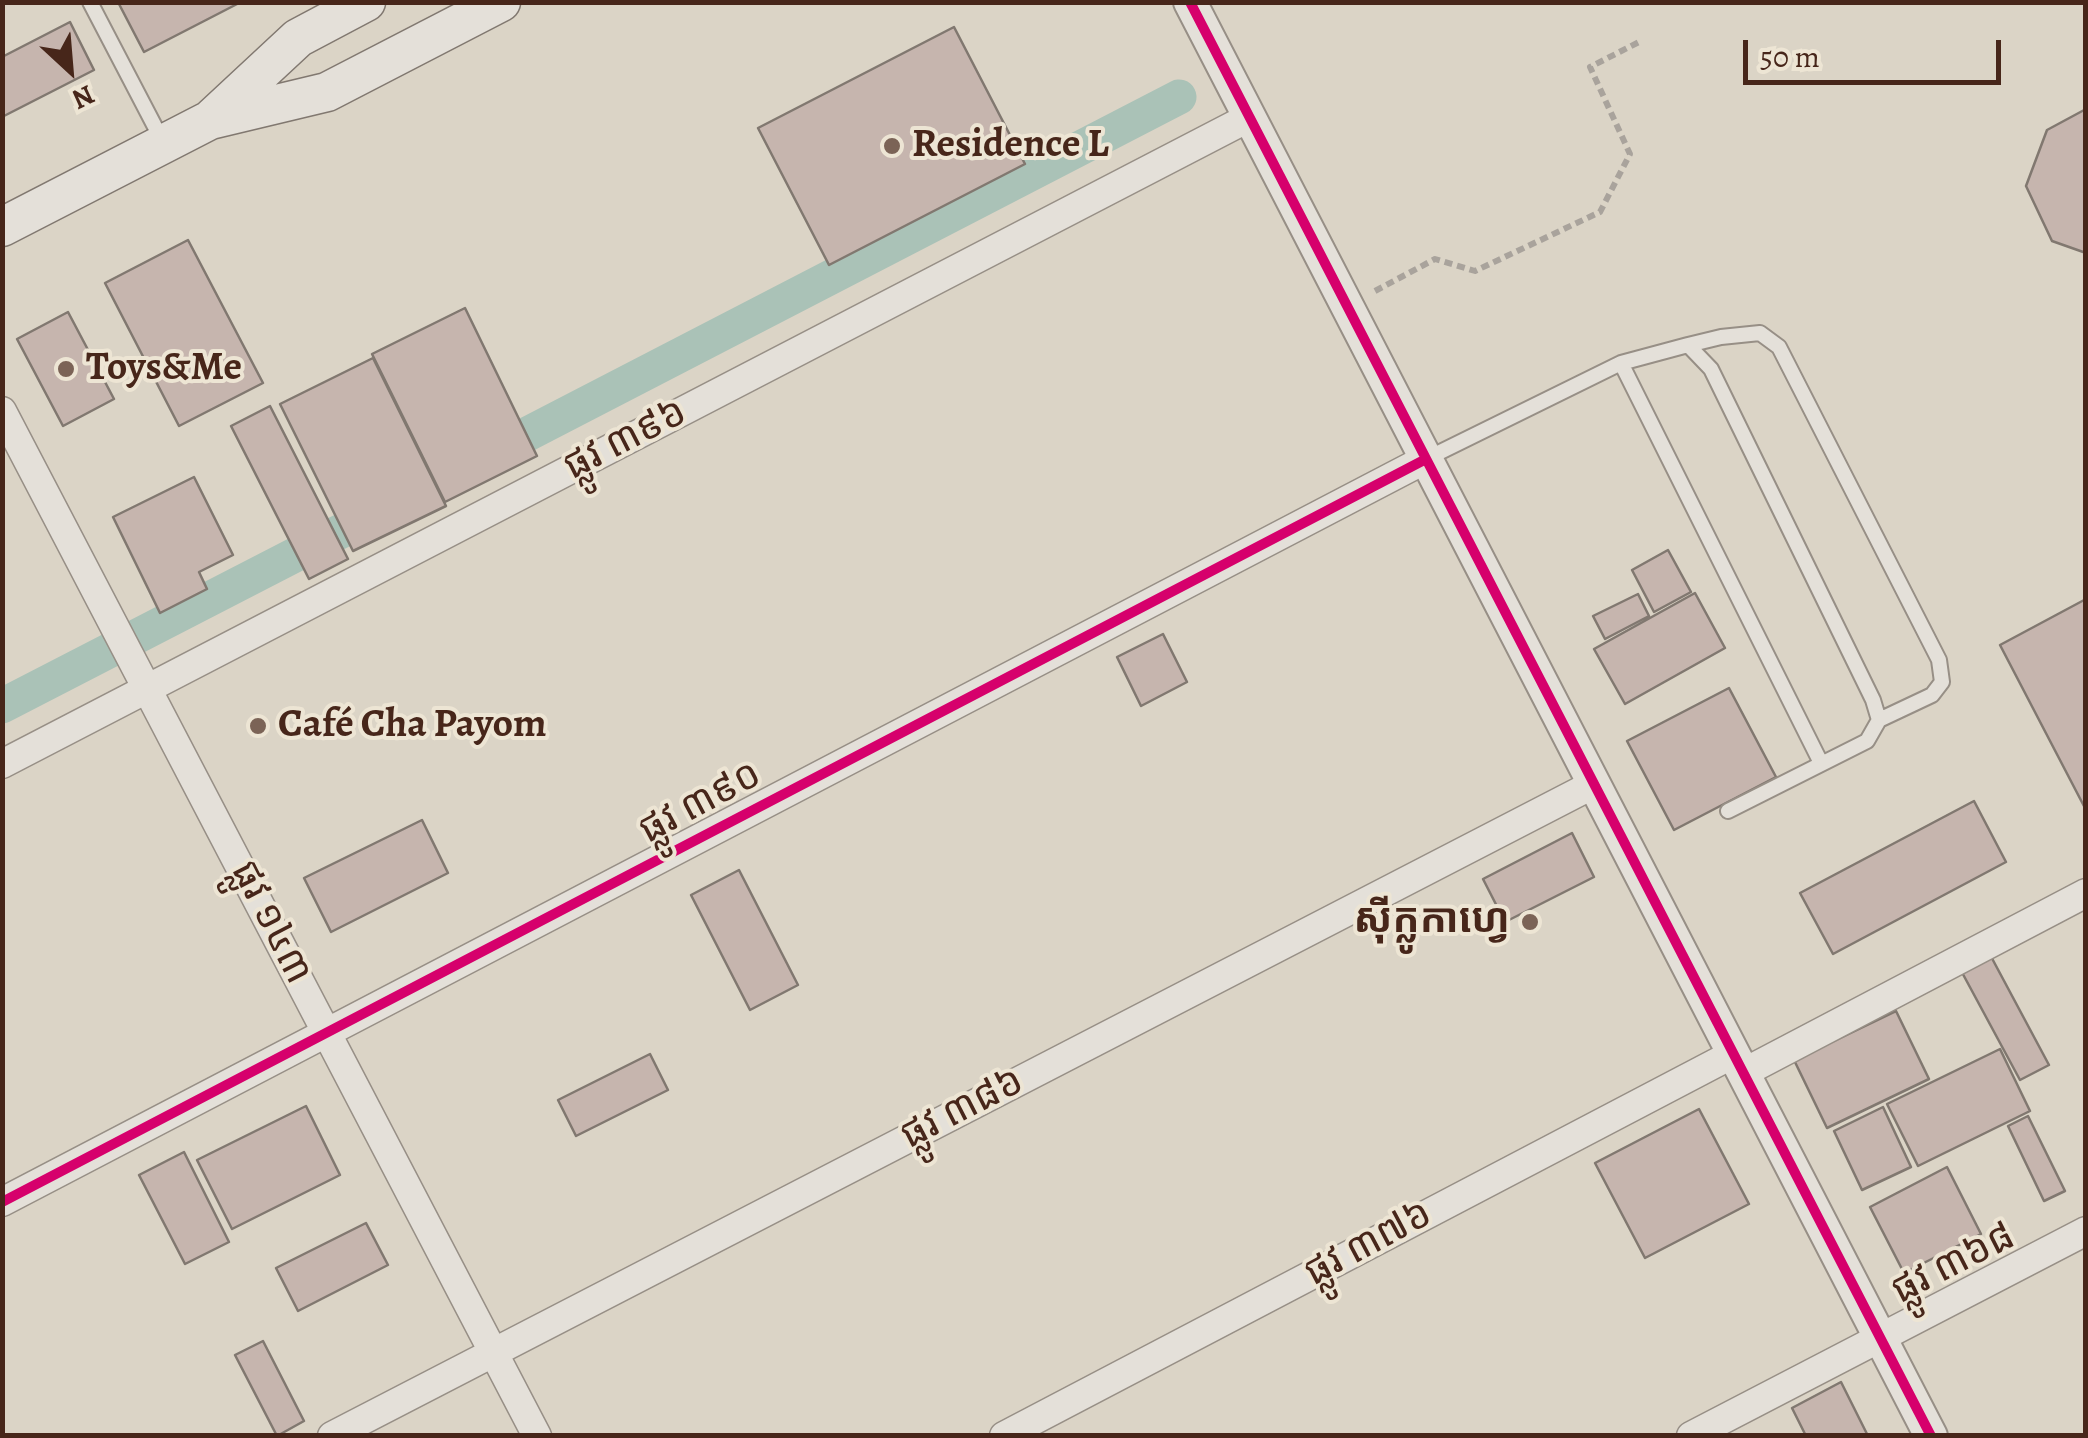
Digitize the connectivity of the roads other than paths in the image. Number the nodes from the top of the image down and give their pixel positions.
1 (90, 2) edge
2 (366, 2) edge
3 (501, 2) edge
4 (1190, 2) edge
5 (1250, 117) junction
6 (210, 120) junction
7 (164, 144) junction
8 (2, 227) edge
9 (1688, 345) junction
10 (1620, 363) junction
11 (2, 411) edge
12 (1426, 459) junction
13 (148, 688) junction
14 (1879, 720) junction
15 (1821, 762) junction
16 (2, 764) edge
17 (1594, 784) junction
18 (1728, 811) dead end
19 (2086, 893) edge
20 (327, 1033) junction
21 (1738, 1064) junction
22 (2, 1202) edge
23 (2086, 1231) edge
24 (1880, 1337) junction
25 (494, 1352) junction
26 (332, 1436) edge
27 (537, 1436) edge
28 (1004, 1436) edge
29 (1690, 1436) edge
30 (1931, 1436) edge

1 - 7 lane
2 - 6 main road
3 - 6 main road
4 - 5 street
5 - 12 street
5 - 13 street, ផ្លូវ ៣៩៦
6 - 7 main road
7 - 8 main road
9 - 10 lane
9 - 14 lane
9 - 14 lane
10 - 12 lane
10 - 15 lane
11 - 13 street, ផ្លូវ ១៤៣
12 - 17 street
12 - 20 street, ផ្លូវ ៣៩០
13 - 16 street, ផ្លូវ ៣៩៦
13 - 20 street, ផ្លូវ ១៤៣
14 - 15 lane
15 - 18 lane
17 - 21 street
17 - 25 street, ផ្លូវ ៣៨៦
19 - 21 street, ផ្លូវ ៣៧៦
20 - 22 street, ផ្លូវ ៣៩០
20 - 25 street, ផ្លូវ ១៤៣
21 - 24 street
21 - 28 street, ផ្លូវ ៣៧៦
23 - 24 street, ផ្លូវ ៣៦៨
24 - 29 street, ផ្លូវ ៣៦៨
24 - 30 street
25 - 26 street, ផ្លូវ ៣៨៦
25 - 27 street, ផ្លូវ ១៤៣

